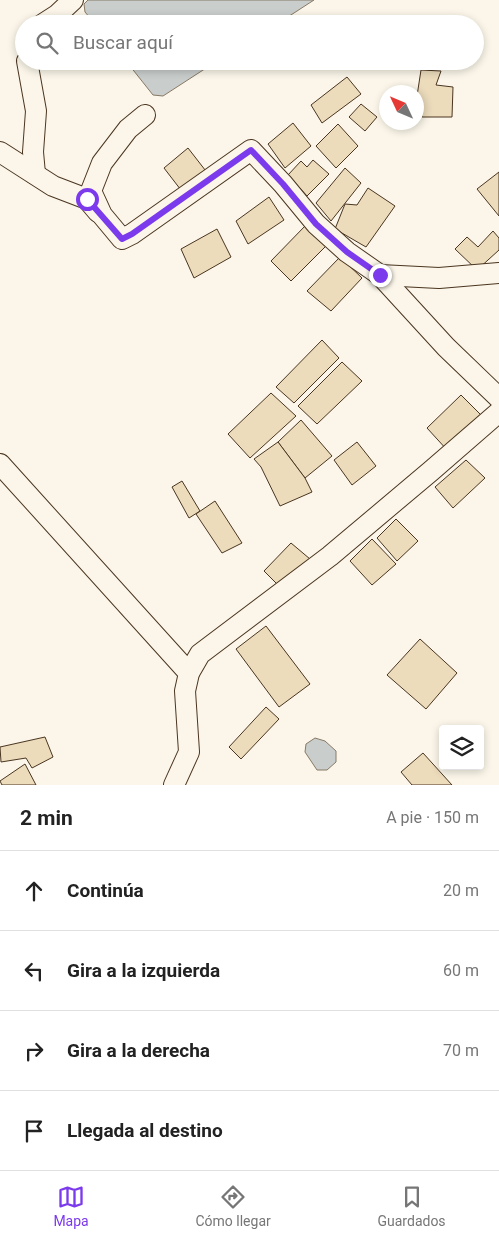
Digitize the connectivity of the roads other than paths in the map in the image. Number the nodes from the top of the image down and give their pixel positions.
1 (73, 0) edge
2 (57, 15) edge
3 (29, 70) edge
4 (145, 115) dead end
5 (0, 152) edge
6 (34, 174) junction
7 (102, 215) junction
8 (499, 273) edge
9 (380, 275) junction
10 (499, 398) edge
11 (499, 412) edge
12 (0, 464) edge
13 (189, 673) junction
14 (174, 785) edge

1 - 2 street
3 - 6 street
4 - 7 street
5 - 6 street
6 - 7 street
7 - 9 street
8 - 9 street
9 - 10 street
11 - 13 street
12 - 13 street
13 - 14 street

